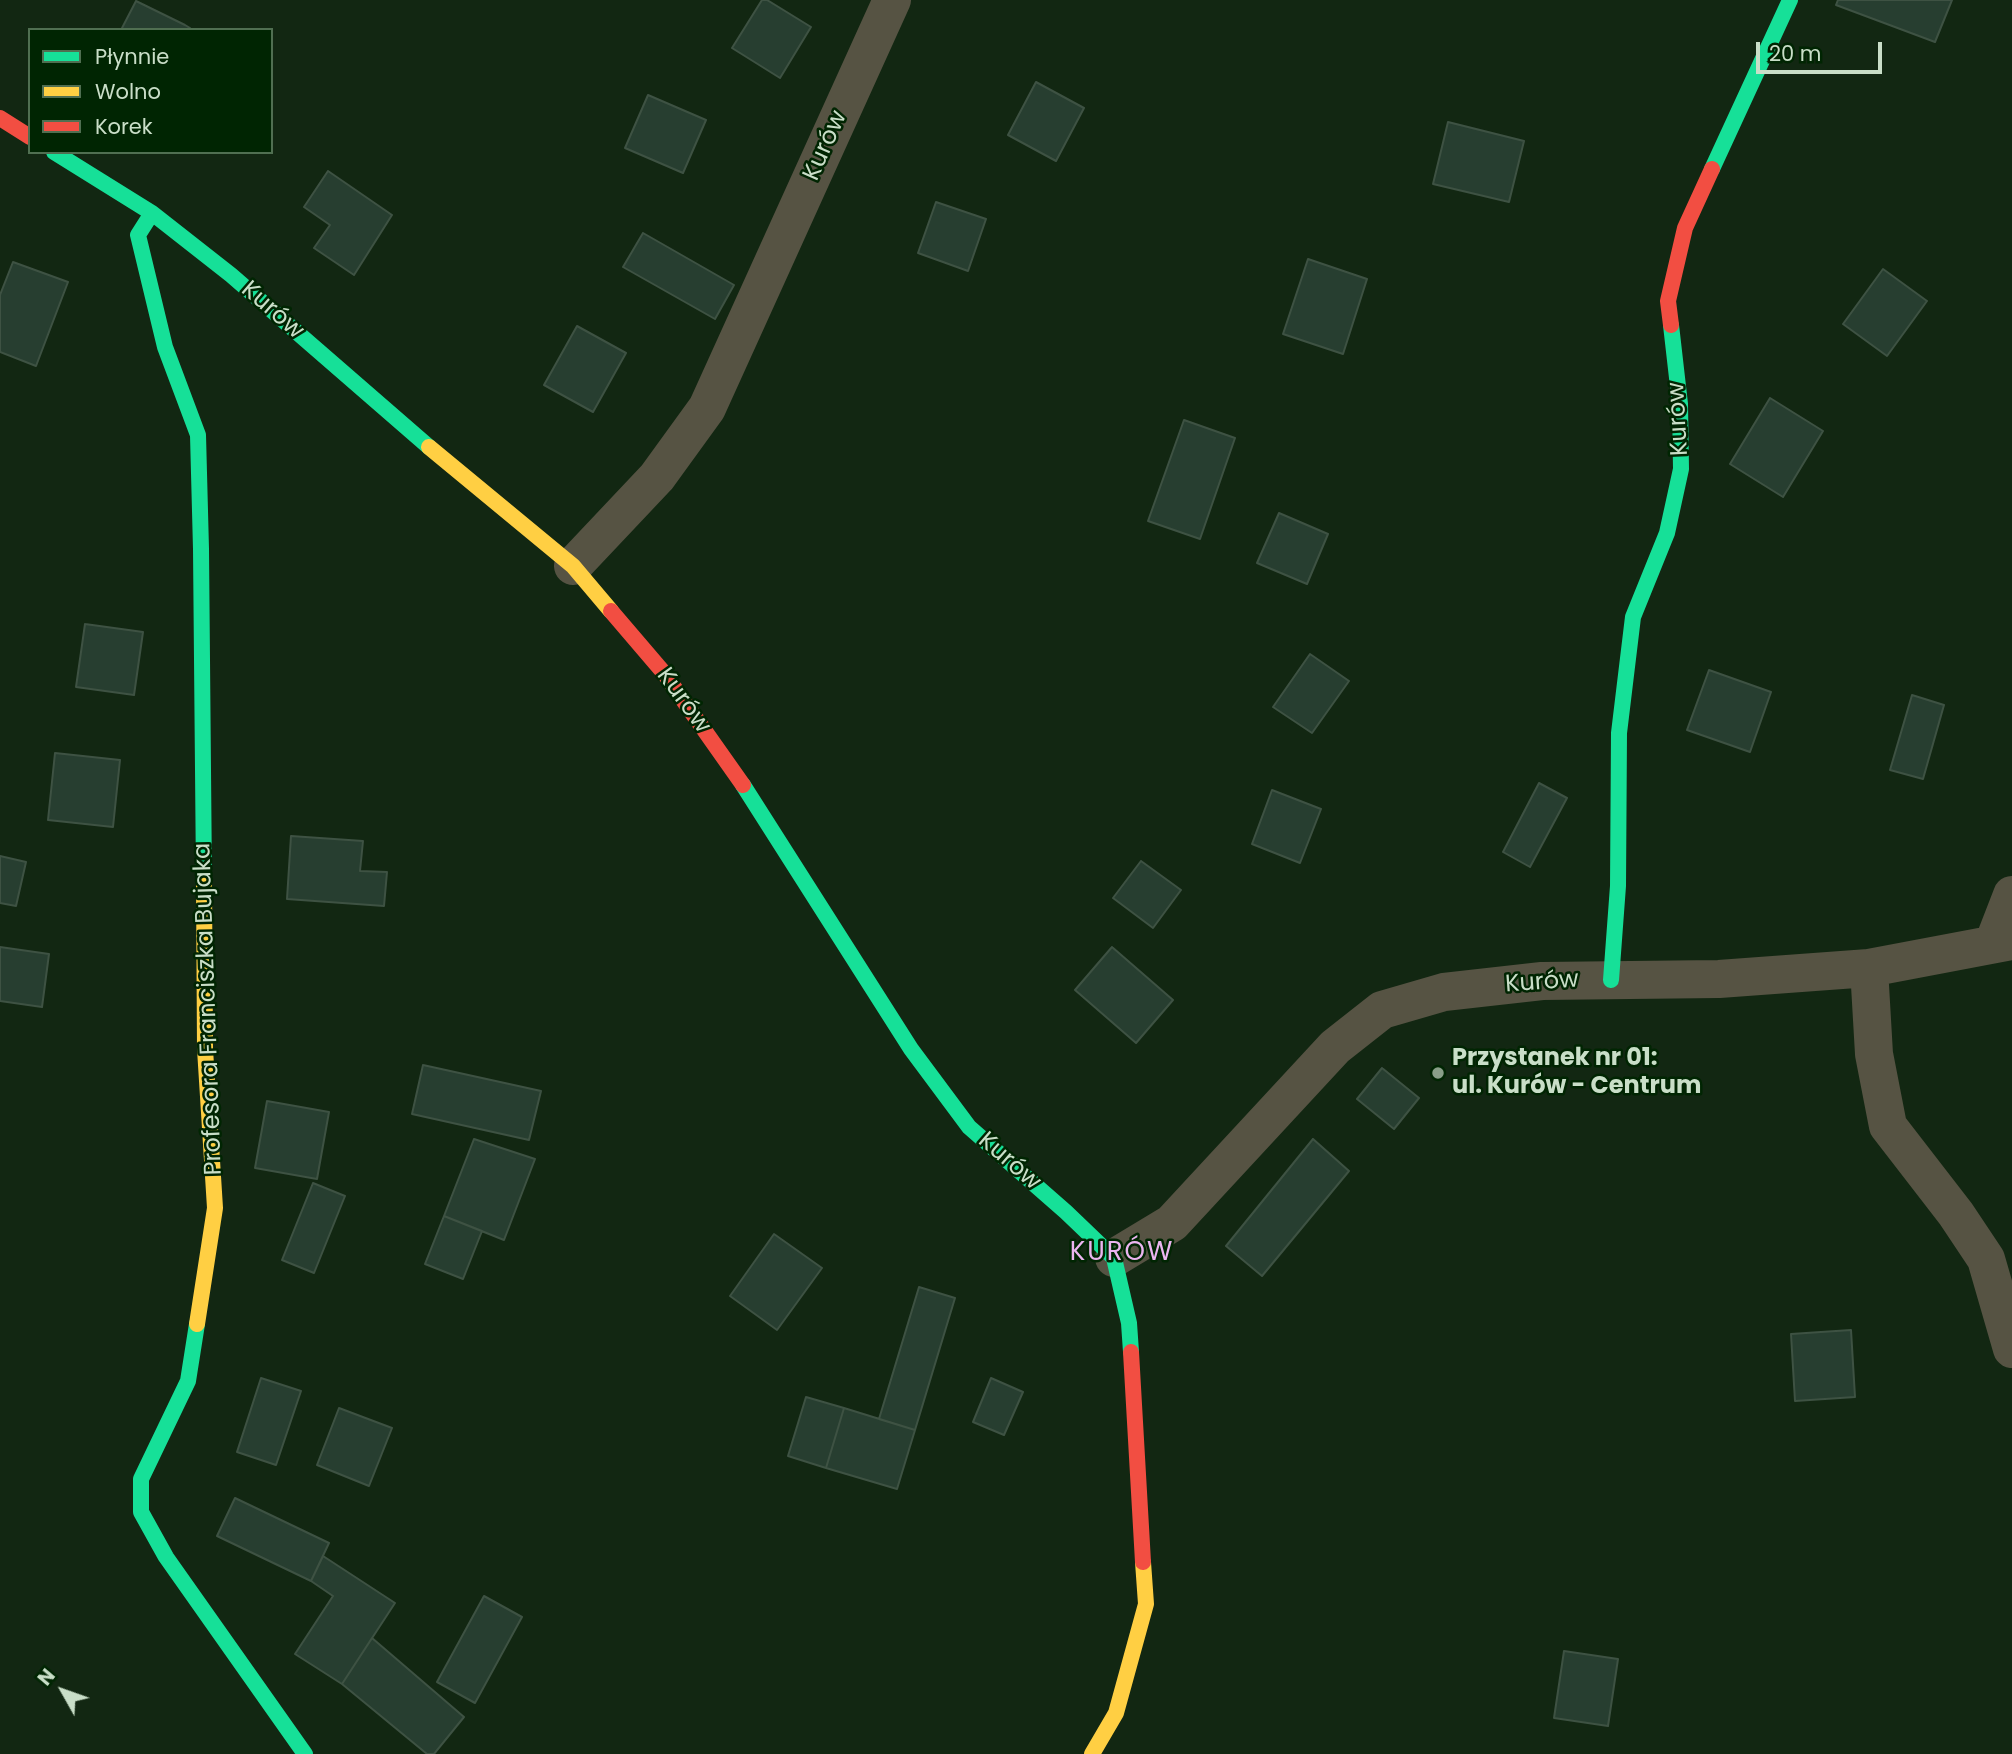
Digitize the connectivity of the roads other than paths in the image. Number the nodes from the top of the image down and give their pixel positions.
1 (892, 0) edge
2 (1790, 0) edge
3 (0, 118) edge
4 (28, 136) edge
5 (57, 154) edge
6 (152, 213) junction
7 (573, 566) junction
8 (2012, 895) edge
9 (2003, 942) edge
10 (1868, 968) junction
11 (1611, 980) junction
12 (1114, 1258) junction
13 (2012, 1349) edge
14 (305, 1754) edge
15 (1092, 1754) edge

1 - 7 street, Kurów
2 - 11 street, Kurów
3 - 4 street
5 - 6 street, Kurów
6 - 7 street, Kurów
6 - 14 street, Profesora Franciszka Bujaka
7 - 12 street, Kurów
8 - 9 street, Kurów
9 - 10 street, Kurów
10 - 11 street, Kurów
10 - 13 street
11 - 12 street, Kurów
12 - 15 street

